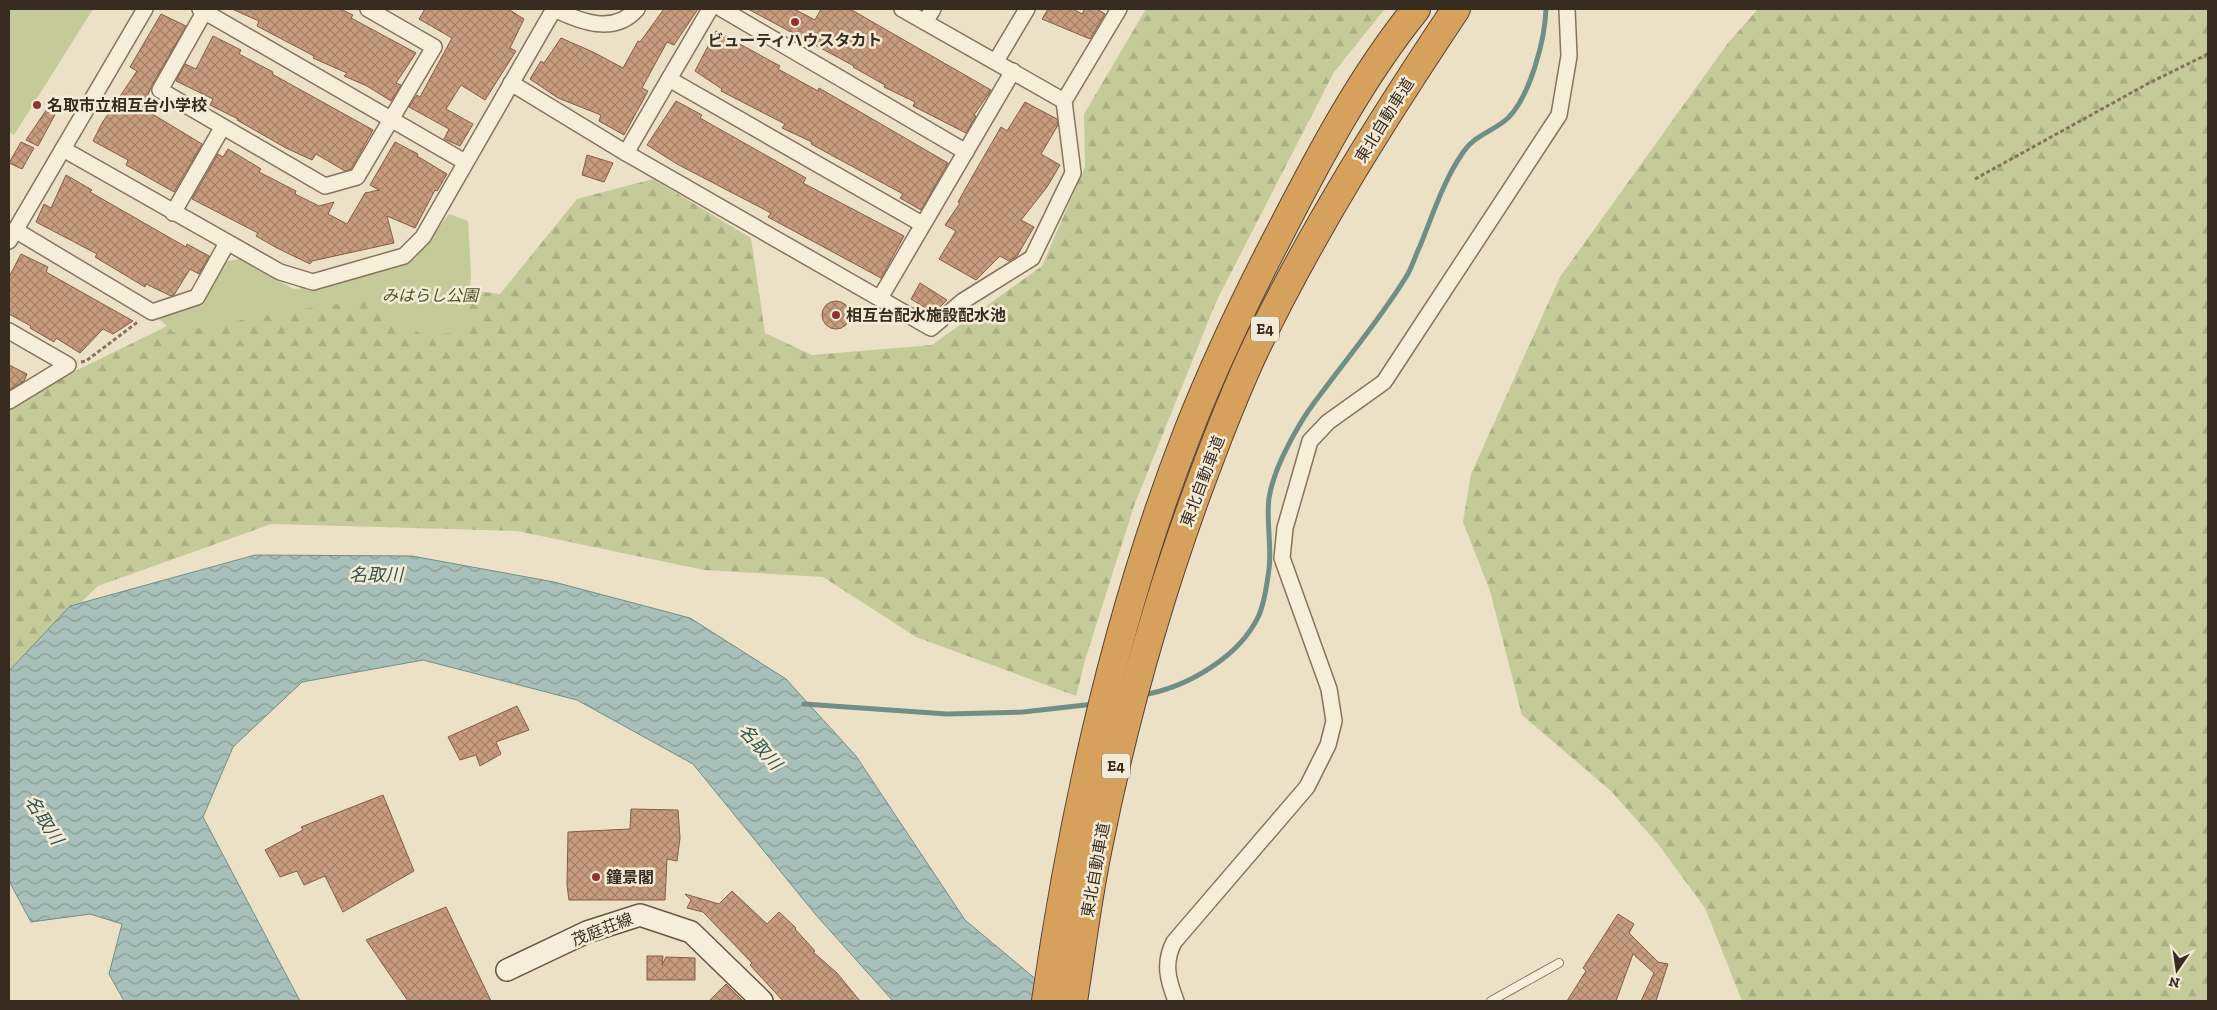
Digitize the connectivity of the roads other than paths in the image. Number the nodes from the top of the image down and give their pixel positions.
1 (145, 9) edge
2 (368, 9) edge
3 (554, 9) edge
4 (637, 9) edge
5 (710, 9) edge
6 (722, 9) edge
7 (902, 9) edge
8 (933, 9) edge
9 (1027, 9) edge
10 (1119, 9) edge
11 (1416, 9) edge
12 (1456, 9) edge
13 (1567, 9) edge
14 (204, 10) edge
15 (925, 22) junction
16 (996, 61) junction
17 (1012, 71) junction
18 (670, 79) junction
19 (511, 83) junction
20 (1064, 101) junction
21 (391, 118) junction
22 (222, 128) junction
23 (63, 149) junction
24 (966, 152) junction
25 (626, 153) junction
26 (465, 162) junction
27 (173, 213) junction
28 (922, 224) junction
29 (12, 235) edge
30 (227, 243) junction
31 (880, 298) junction
32 (9, 331) edge
33 (9, 401) edge
34 (1559, 963) dead end
35 (507, 970) dead end
36 (762, 1001) edge
37 (1046, 1001) edge
38 (1074, 1001) edge
39 (1176, 1001) edge
40 (1491, 1001) edge

1 - 23 street
2 - 21 street
3 - 4 street
3 - 19 street
5 - 18 street
6 - 24 street
7 - 15 street
8 - 15 street
9 - 16 street
10 - 20 street
11 - 37 highway, 東北自動車道 / E4
12 - 38 highway, 東北自動車道 / E4
13 - 39 street
14 - 21 street
14 - 22 street
15 - 16 street
16 - 17 street
17 - 20 street
17 - 24 street
18 - 25 street
18 - 28 street
19 - 25 street
19 - 26 street
20 - 31 street
21 - 22 street
21 - 26 street
22 - 27 street
23 - 27 street
23 - 29 street
24 - 28 street
25 - 31 street
26 - 30 street
27 - 30 street
28 - 31 street
29 - 30 street
32 - 33 street
34 - 40 lane
35 - 36 street, 茂庭荘線

